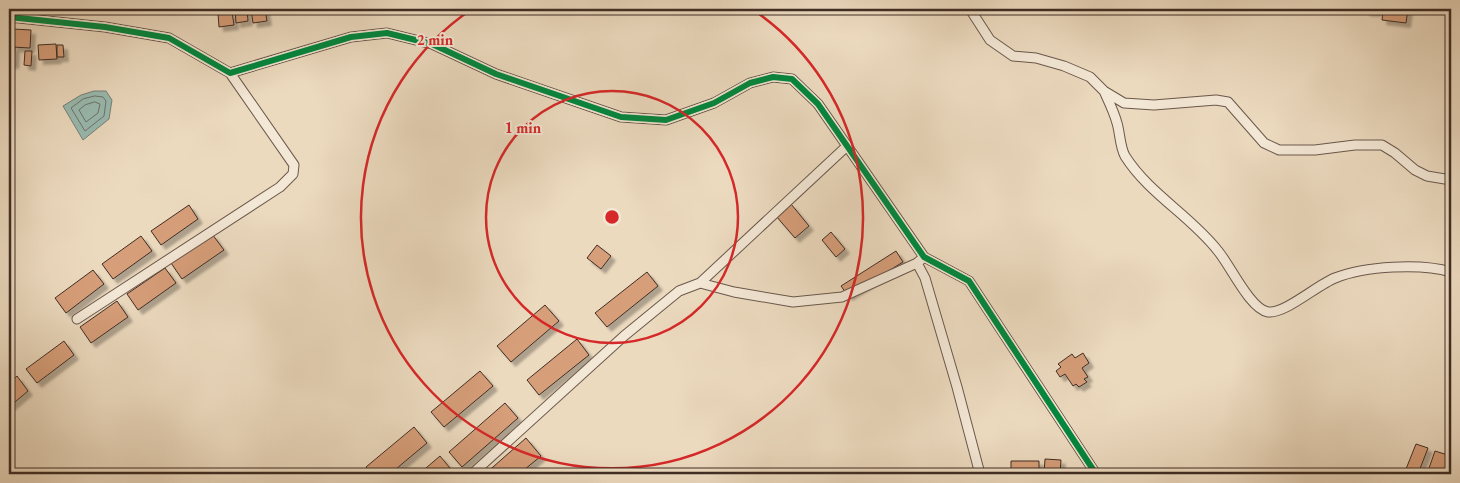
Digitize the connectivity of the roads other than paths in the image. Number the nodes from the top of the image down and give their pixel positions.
1 (970, 9) edge
2 (9, 17) edge
3 (230, 73) junction
4 (1104, 91) junction
5 (847, 146) junction
6 (1451, 180) edge
7 (924, 257) junction
8 (917, 263) junction
9 (1451, 272) edge
10 (700, 283) junction
11 (77, 319) dead end
12 (472, 474) edge
13 (980, 474) edge
14 (1096, 474) edge

1 - 4 street
2 - 3 street
3 - 5 street
3 - 11 street
4 - 6 street
4 - 9 street
5 - 7 street
5 - 10 street
7 - 8 street
7 - 14 street
8 - 10 street
8 - 13 street
10 - 12 street

